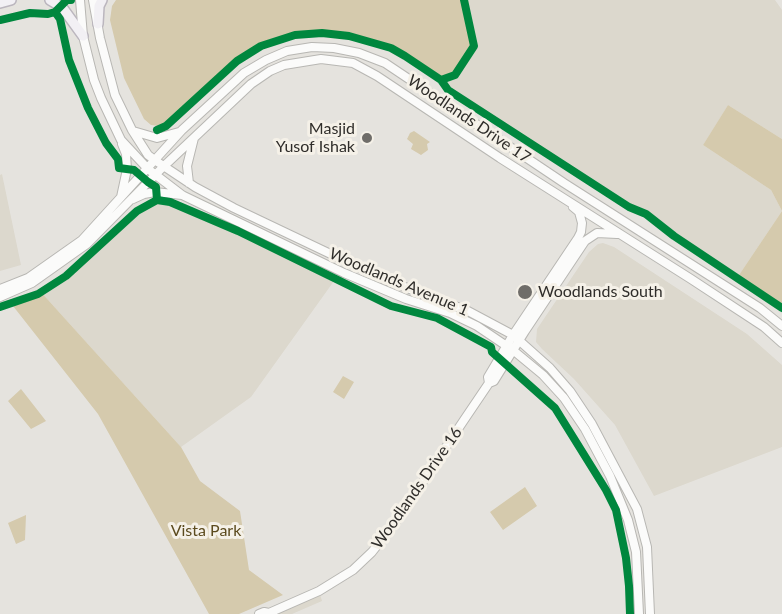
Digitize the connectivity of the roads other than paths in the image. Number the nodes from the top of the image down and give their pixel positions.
1 (12, 0) edge
2 (50, 0) edge
3 (80, 0) edge
4 (93, 0) edge
5 (102, 0) edge
6 (0, 3) edge
7 (98, 24) junction
8 (83, 36) junction
9 (132, 130) junction
10 (182, 130) junction
11 (195, 136) junction
12 (121, 140) junction
13 (156, 161) junction
14 (163, 166) junction
15 (152, 172) junction
16 (189, 183) junction
17 (182, 195) junction
18 (566, 199) junction
19 (124, 200) junction
20 (277, 228) junction
21 (623, 235) junction
22 (298, 250) junction
23 (0, 289) edge
24 (0, 297) edge
25 (782, 326) edge
26 (516, 338) junction
27 (782, 343) edge
28 (510, 348) junction
29 (259, 614) edge
30 (269, 614) edge
31 (639, 614) edge
32 (650, 614) edge

1 - 6 main road
2 - 8 main road
3 - 8 street, Woodlands Avenue 1
4 - 7 street, Woodlands Avenue 1
5 - 7 main road
7 - 9 street, Woodlands Avenue 1
8 - 12 street, Woodlands Avenue 1
9 - 10 street
9 - 13 street, Woodlands Avenue 1
10 - 13 street, Woodlands Drive 17
10 - 25 street, Woodlands Drive 17
11 - 14 street, Woodlands Drive 17
11 - 16 street
11 - 18 street, Woodlands Drive 17
12 - 15 street, Woodlands Avenue 1
12 - 19 street
13 - 14 street, Woodlands Avenue 1
13 - 15 street, Woodlands Drive 17
14 - 15 street, Woodlands Drive 17
14 - 16 street, Woodlands Avenue 1
15 - 17 street, Woodlands Avenue 1
15 - 19 street
16 - 20 street, Woodlands Avenue 1
17 - 19 street
17 - 22 street, Woodlands Avenue 1
18 - 21 street, Woodlands Drive 17
18 - 26 street, Woodlands Drive 16
19 - 23 street
19 - 24 street
20 - 22 street
20 - 26 street, Woodlands Avenue 1
21 - 26 street, Woodlands Drive 16
21 - 27 street, Woodlands Drive 17
22 - 28 street, Woodlands Avenue 1
26 - 28 street, Woodlands Drive 16
26 - 32 street, Woodlands Avenue 1
28 - 30 street, Woodlands Drive 16
28 - 31 street, Woodlands Avenue 1
29 - 30 street, Woodlands Drive 16

